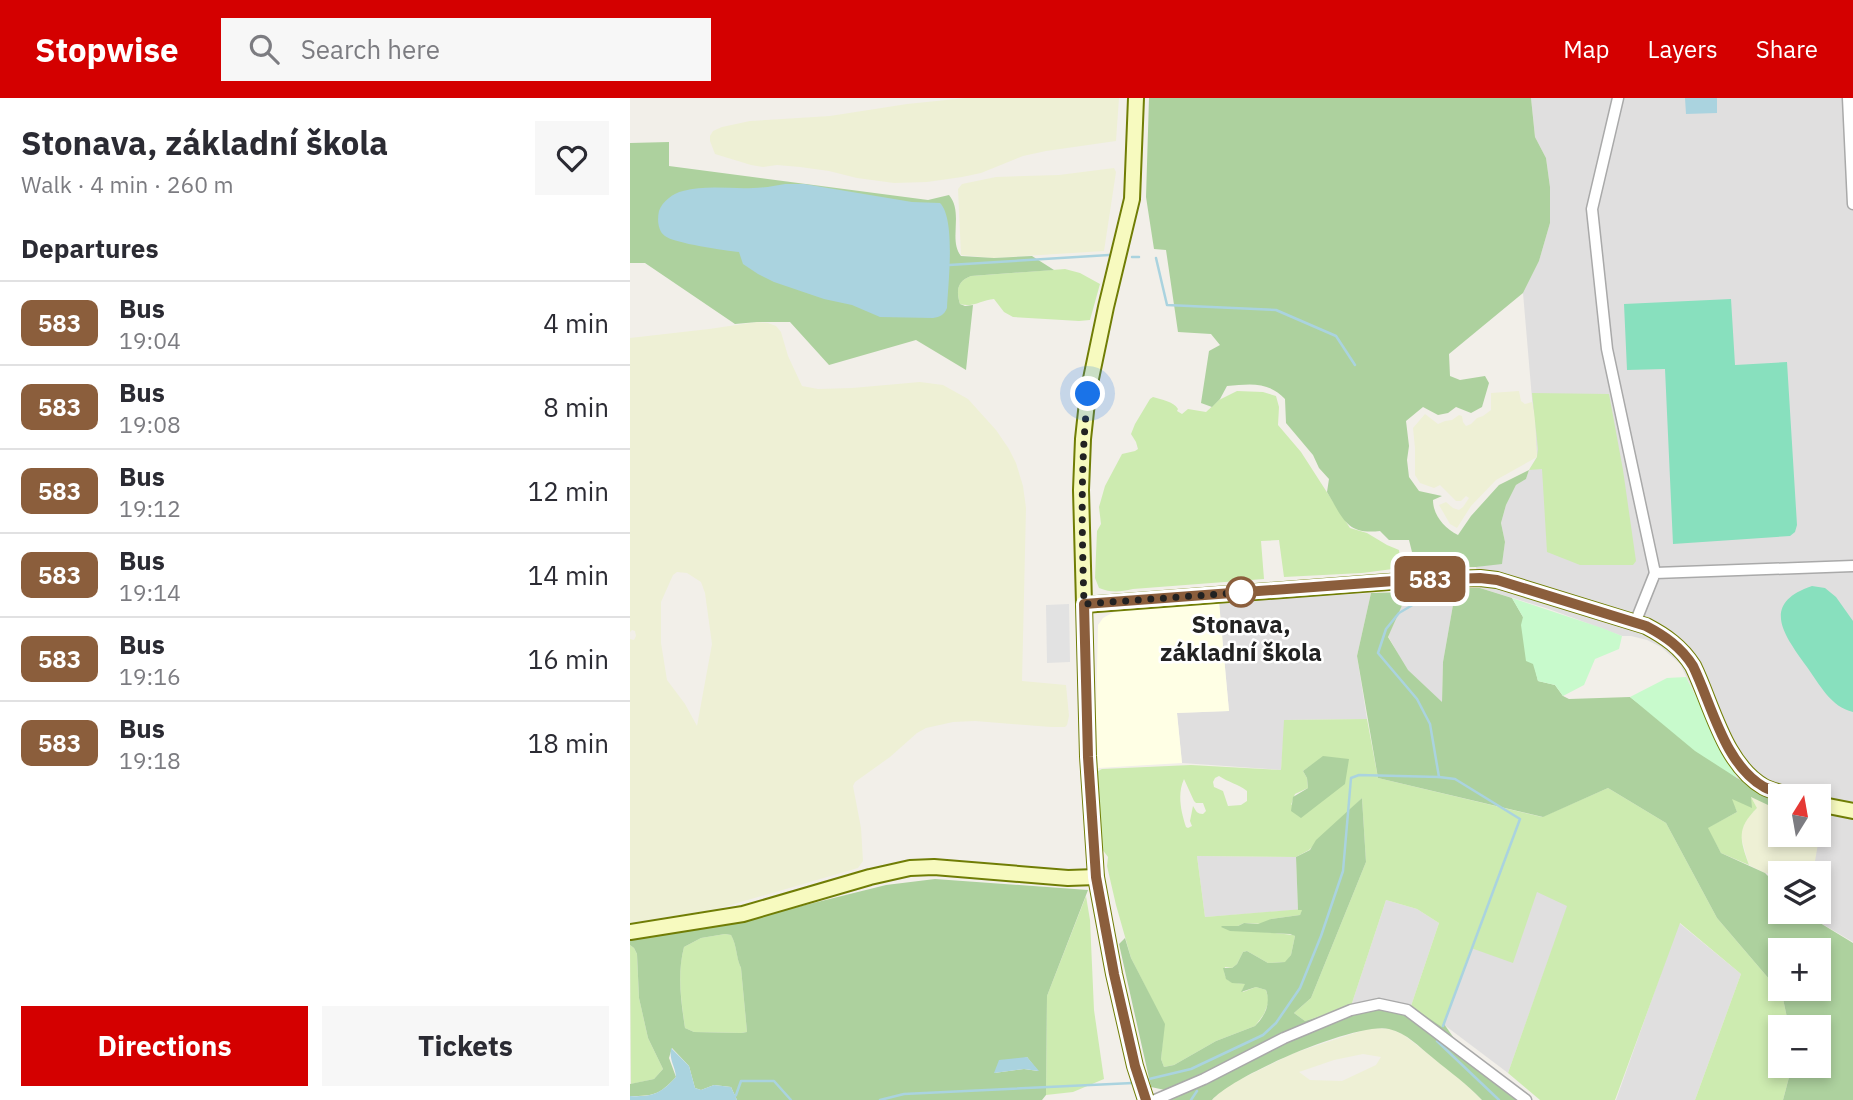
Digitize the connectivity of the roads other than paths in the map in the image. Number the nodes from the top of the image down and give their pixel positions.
1 (1136, 98) edge
2 (1618, 98) edge
3 (1848, 98) edge
4 (1853, 204) edge
5 (1853, 566) edge
6 (1655, 573) junction
7 (1084, 604) junction
8 (1635, 623) junction
9 (1768, 789) edge
10 (1831, 807) edge
11 (1853, 811) edge
12 (1096, 877) junction
13 (630, 932) edge
14 (1146, 1100) edge
15 (1155, 1100) edge
16 (1526, 1100) edge

1 - 7 street
2 - 6 street
3 - 4 street
5 - 6 street
6 - 8 street
7 - 8 street
7 - 12 street
8 - 9 street
10 - 11 street
12 - 13 street
12 - 14 street
15 - 16 street

